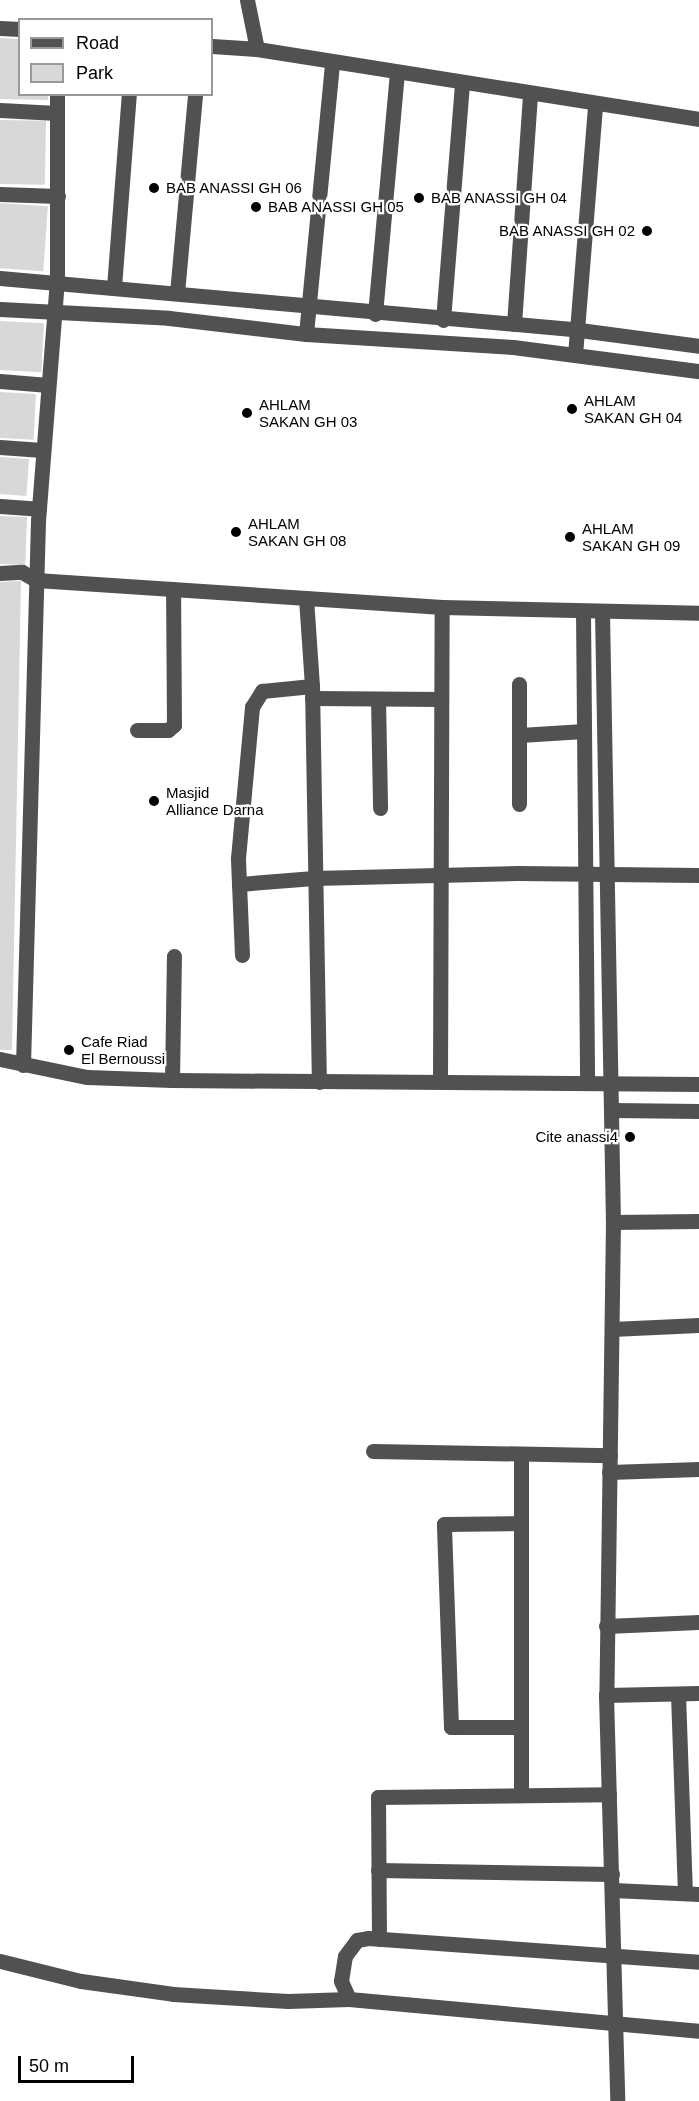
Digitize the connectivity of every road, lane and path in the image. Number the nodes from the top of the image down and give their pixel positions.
1 (245, 3) edge
2 (0, 28) edge
3 (18, 29) edge
4 (213, 46) edge
5 (257, 50) junction
6 (332, 62) junction
7 (397, 73) junction
8 (462, 84) junction
9 (530, 94) junction
10 (57, 96) edge
11 (129, 96) edge
12 (195, 96) edge
13 (595, 104) junction
14 (0, 110) edge
15 (57, 113) junction
16 (699, 119) edge
17 (0, 194) edge
18 (58, 196) junction
19 (0, 278) edge
20 (57, 282) junction
21 (114, 287) junction
22 (177, 293) junction
23 (308, 307) junction
24 (0, 309) edge
25 (54, 314) junction
26 (375, 314) junction
27 (443, 320) junction
28 (514, 324) junction
29 (578, 329) junction
30 (306, 334) junction
31 (699, 346) edge
32 (575, 355) junction
33 (699, 371) edge
34 (0, 381) edge
35 (48, 385) junction
36 (0, 447) edge
37 (42, 450) junction
38 (0, 506) edge
39 (39, 508) junction
40 (0, 573) edge
41 (36, 580) junction
42 (173, 589) junction
43 (306, 598) junction
44 (442, 607) junction
45 (583, 611) junction
46 (602, 612) junction
47 (699, 613) edge
48 (519, 684) dead end
49 (312, 692) junction
50 (378, 699) junction
51 (441, 699) junction
52 (137, 730) dead end
53 (584, 731) junction
54 (520, 735) junction
55 (519, 804) dead end
56 (380, 808) dead end
57 (585, 873) junction
58 (609, 874) junction
59 (699, 874) edge
60 (441, 875) junction
61 (314, 878) junction
62 (239, 884) junction
63 (242, 955) dead end
64 (174, 956) dead end
65 (0, 1059) edge
66 (23, 1065) junction
67 (172, 1080) junction
68 (441, 1081) junction
69 (319, 1082) junction
70 (587, 1082) junction
71 (611, 1083) junction
72 (699, 1083) edge
73 (612, 1110) junction
74 (699, 1111) edge
75 (699, 1221) edge
76 (613, 1222) junction
77 (699, 1325) edge
78 (612, 1329) junction
79 (373, 1451) dead end
80 (521, 1454) junction
81 (610, 1455) junction
82 (699, 1469) edge
83 (609, 1472) junction
84 (521, 1523) junction
85 (699, 1622) edge
86 (606, 1626) junction
87 (678, 1694) junction
88 (699, 1694) edge
89 (606, 1695) junction
90 (521, 1727) junction
91 (609, 1794) junction
92 (521, 1795) junction
93 (378, 1870) junction
94 (612, 1874) junction
95 (613, 1890) junction
96 (692, 1894) edge
97 (379, 1939) junction
98 (616, 1957) junction
99 (0, 1961) edge
100 (699, 1962) edge
101 (349, 1999) junction
102 (616, 2025) junction
103 (699, 2031) edge
104 (617, 2101) edge

1 - 5 street
2 - 3 street
4 - 5 street
5 - 6 street
6 - 7 street
6 - 23 street
7 - 8 street
7 - 26 street
8 - 9 street
8 - 27 street
9 - 13 street
9 - 28 street
10 - 15 street
11 - 21 street
12 - 22 street
13 - 16 street
13 - 29 street
14 - 15 street
15 - 18 street
17 - 18 street
18 - 20 street
19 - 20 street
20 - 21 street
20 - 25 street
21 - 22 street
22 - 23 street
23 - 26 street
23 - 30 street
24 - 25 street
25 - 30 street
25 - 35 street
26 - 27 street
27 - 28 street
28 - 29 street
29 - 31 street
29 - 32 street
30 - 32 street
32 - 33 street
34 - 35 street
35 - 37 street
36 - 37 street
37 - 39 street
38 - 39 street
39 - 41 street
40 - 41 street
41 - 42 street
41 - 66 street
42 - 43 street
42 - 52 street
43 - 44 street
43 - 49 street
44 - 45 street
44 - 51 street
45 - 46 street
45 - 53 street
46 - 47 street
46 - 58 street
48 - 54 street
49 - 50 street
49 - 61 street
49 - 62 street
50 - 51 street
50 - 56 street
51 - 60 street
53 - 54 street
53 - 57 street
54 - 55 street
57 - 58 street
57 - 60 street
57 - 70 street
58 - 59 street
58 - 71 street
60 - 61 street
60 - 68 street
61 - 62 street
61 - 69 street
62 - 63 street
64 - 67 street
65 - 66 street
66 - 67 street
67 - 69 street
68 - 69 street
68 - 70 street
70 - 71 street
71 - 72 street
71 - 73 street
73 - 74 street
73 - 76 street
75 - 76 street
76 - 78 street
77 - 78 street
78 - 81 street
79 - 80 street
80 - 81 street
80 - 84 street
81 - 83 street
82 - 83 street
83 - 86 street
84 - 90 street
84 - 90 street
85 - 86 street
86 - 89 street
87 - 88 street
87 - 89 street
87 - 96 street
89 - 91 street
90 - 92 street
91 - 92 street
91 - 94 street
92 - 93 street
93 - 94 street
93 - 97 street
94 - 95 street
95 - 96 street
95 - 98 street
97 - 98 street
97 - 101 street
98 - 100 street
98 - 102 street
99 - 101 street
101 - 102 street
102 - 103 street
102 - 104 street

